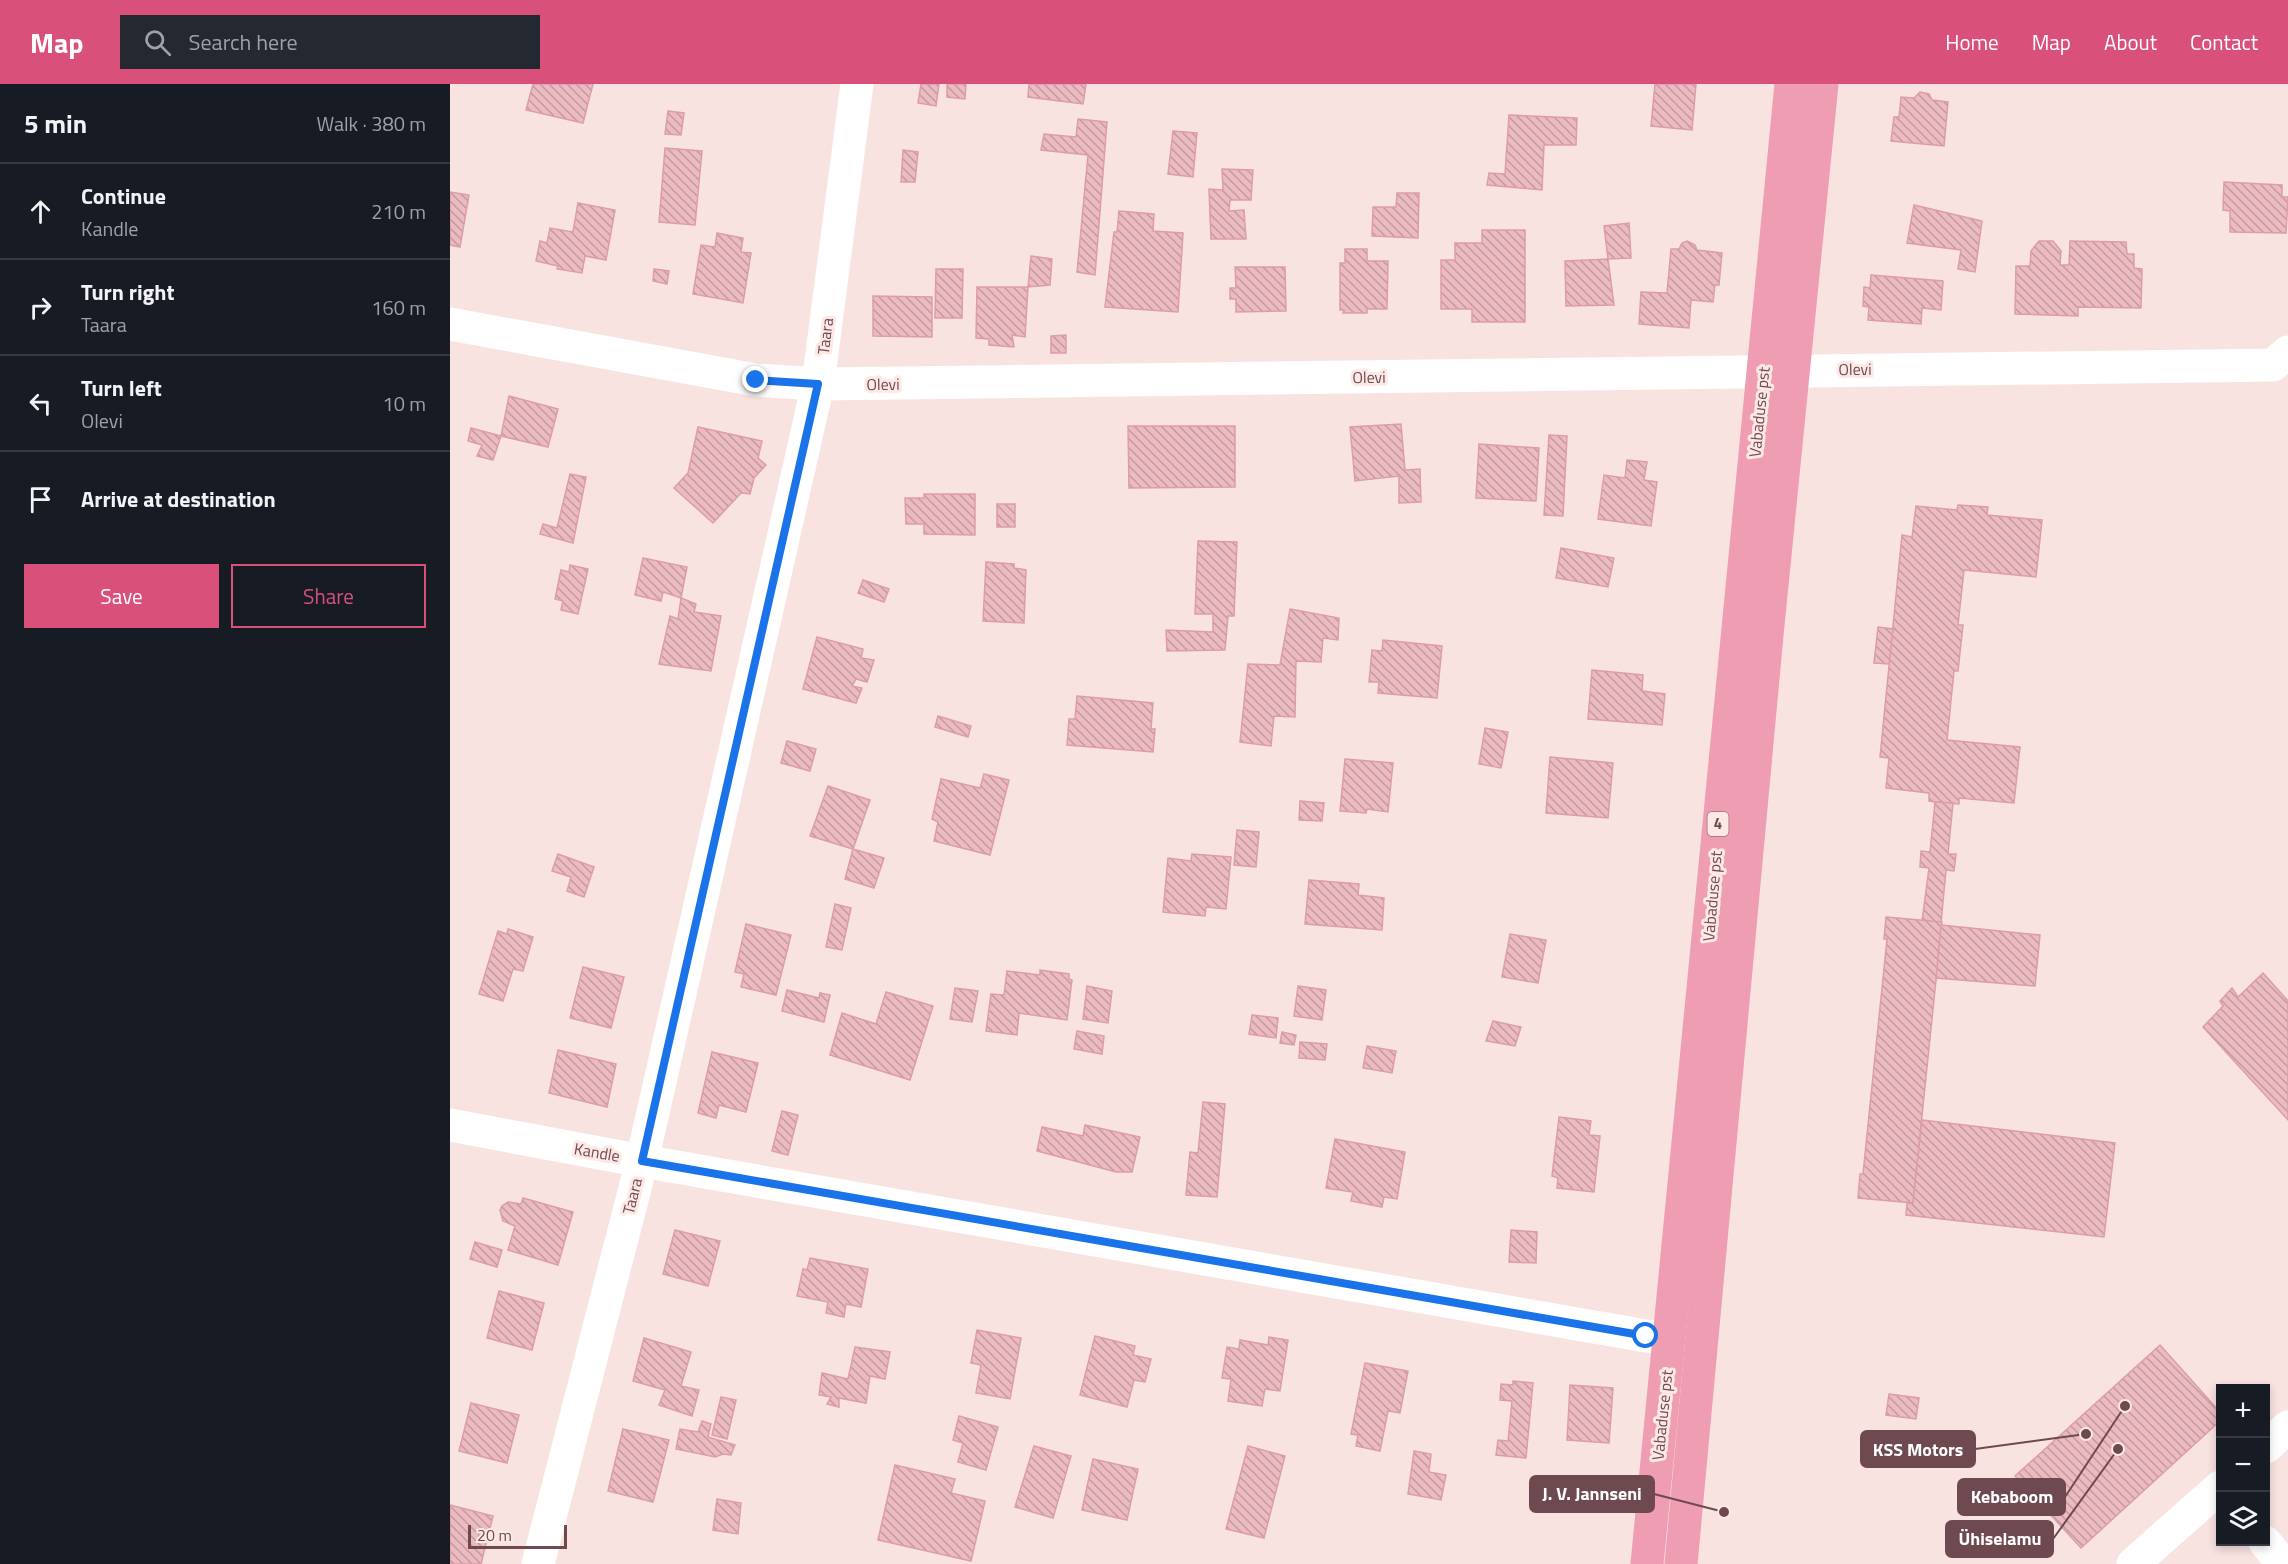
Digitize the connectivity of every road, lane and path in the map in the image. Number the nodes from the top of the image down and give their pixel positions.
1 (857, 84) edge
2 (1791, 84) edge
3 (1822, 84) edge
4 (450, 324) edge
5 (2288, 352) edge
6 (1778, 371) junction
7 (818, 384) junction
8 (450, 1125) edge
9 (642, 1161) junction
10 (1669, 1340) junction
11 (1702, 1343) junction
12 (2288, 1427) edge
13 (2270, 1443) edge
14 (2216, 1491) edge
15 (2268, 1546) edge
16 (538, 1564) edge
17 (1647, 1564) edge
18 (1681, 1564) edge
19 (2133, 1564) edge
20 (2283, 1564) edge

1 - 7 street, Taara
2 - 6 highway, Vabaduse pst / 4
3 - 6 highway, Vabaduse pst / 4
4 - 7 street, Olevi
5 - 6 street, Olevi
6 - 7 street, Olevi
6 - 10 highway, Vabaduse pst / 4
6 - 11 highway, Vabaduse pst / 4
7 - 9 street, Taara
8 - 9 street, Kandle
9 - 10 street, Kandle
9 - 16 street, Taara
10 - 11 street, Kandle
10 - 17 highway, Vabaduse pst / 4
11 - 18 highway, Vabaduse pst / 4
12 - 13 street
14 - 19 street
15 - 20 street

